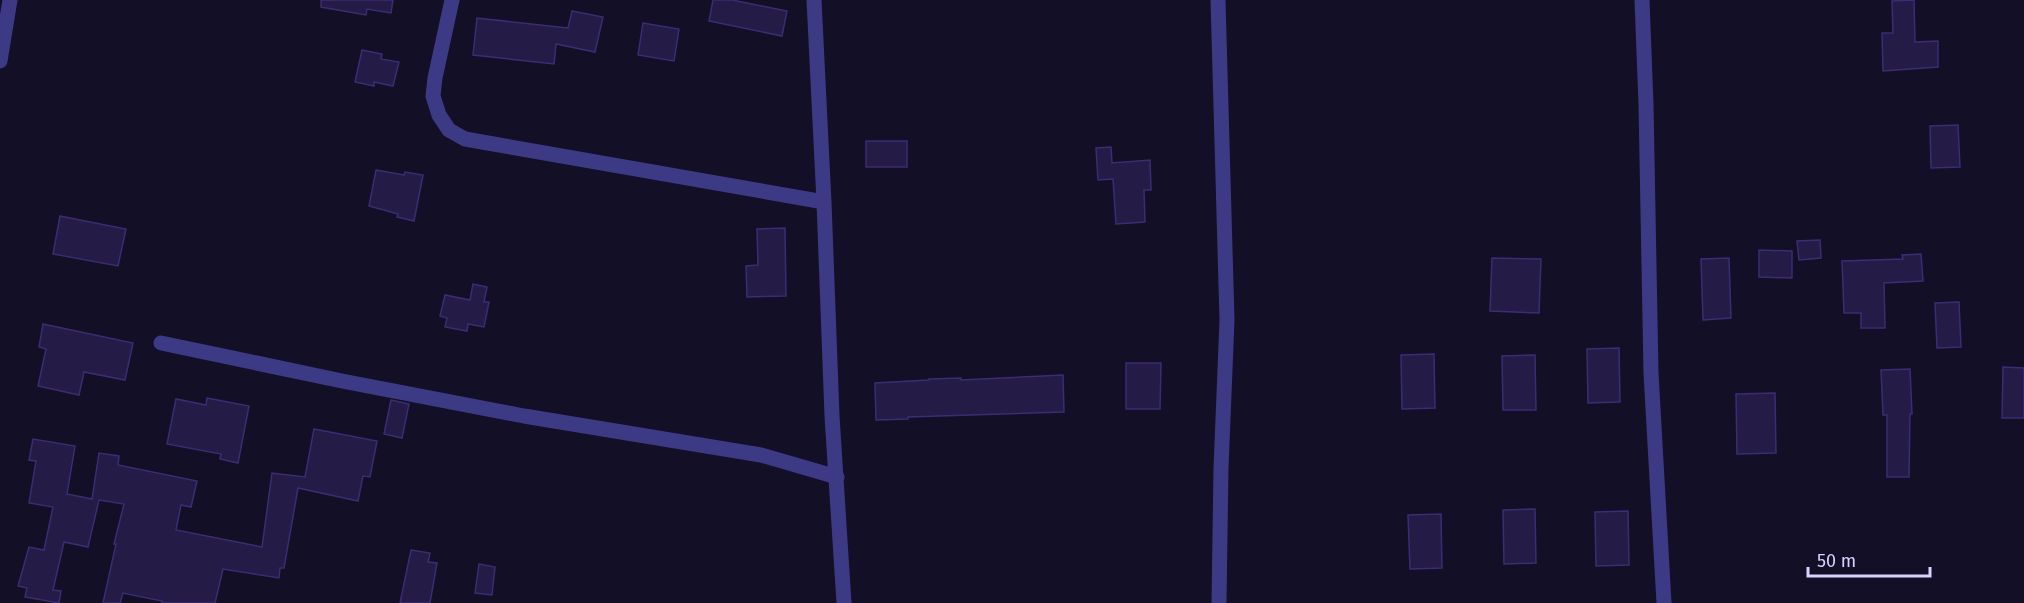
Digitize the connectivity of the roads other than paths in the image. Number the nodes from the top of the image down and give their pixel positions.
1 (10, 0) edge
2 (452, 0) edge
3 (814, 0) edge
4 (1218, 0) edge
5 (1642, 0) edge
6 (0, 61) edge
7 (824, 202) junction
8 (161, 344) dead end
9 (837, 477) junction
10 (844, 603) edge
11 (1219, 603) edge
12 (1664, 603) edge

1 - 6 street
2 - 7 street
3 - 7 street
4 - 11 street
5 - 12 street
7 - 9 street
8 - 9 street
9 - 10 street

